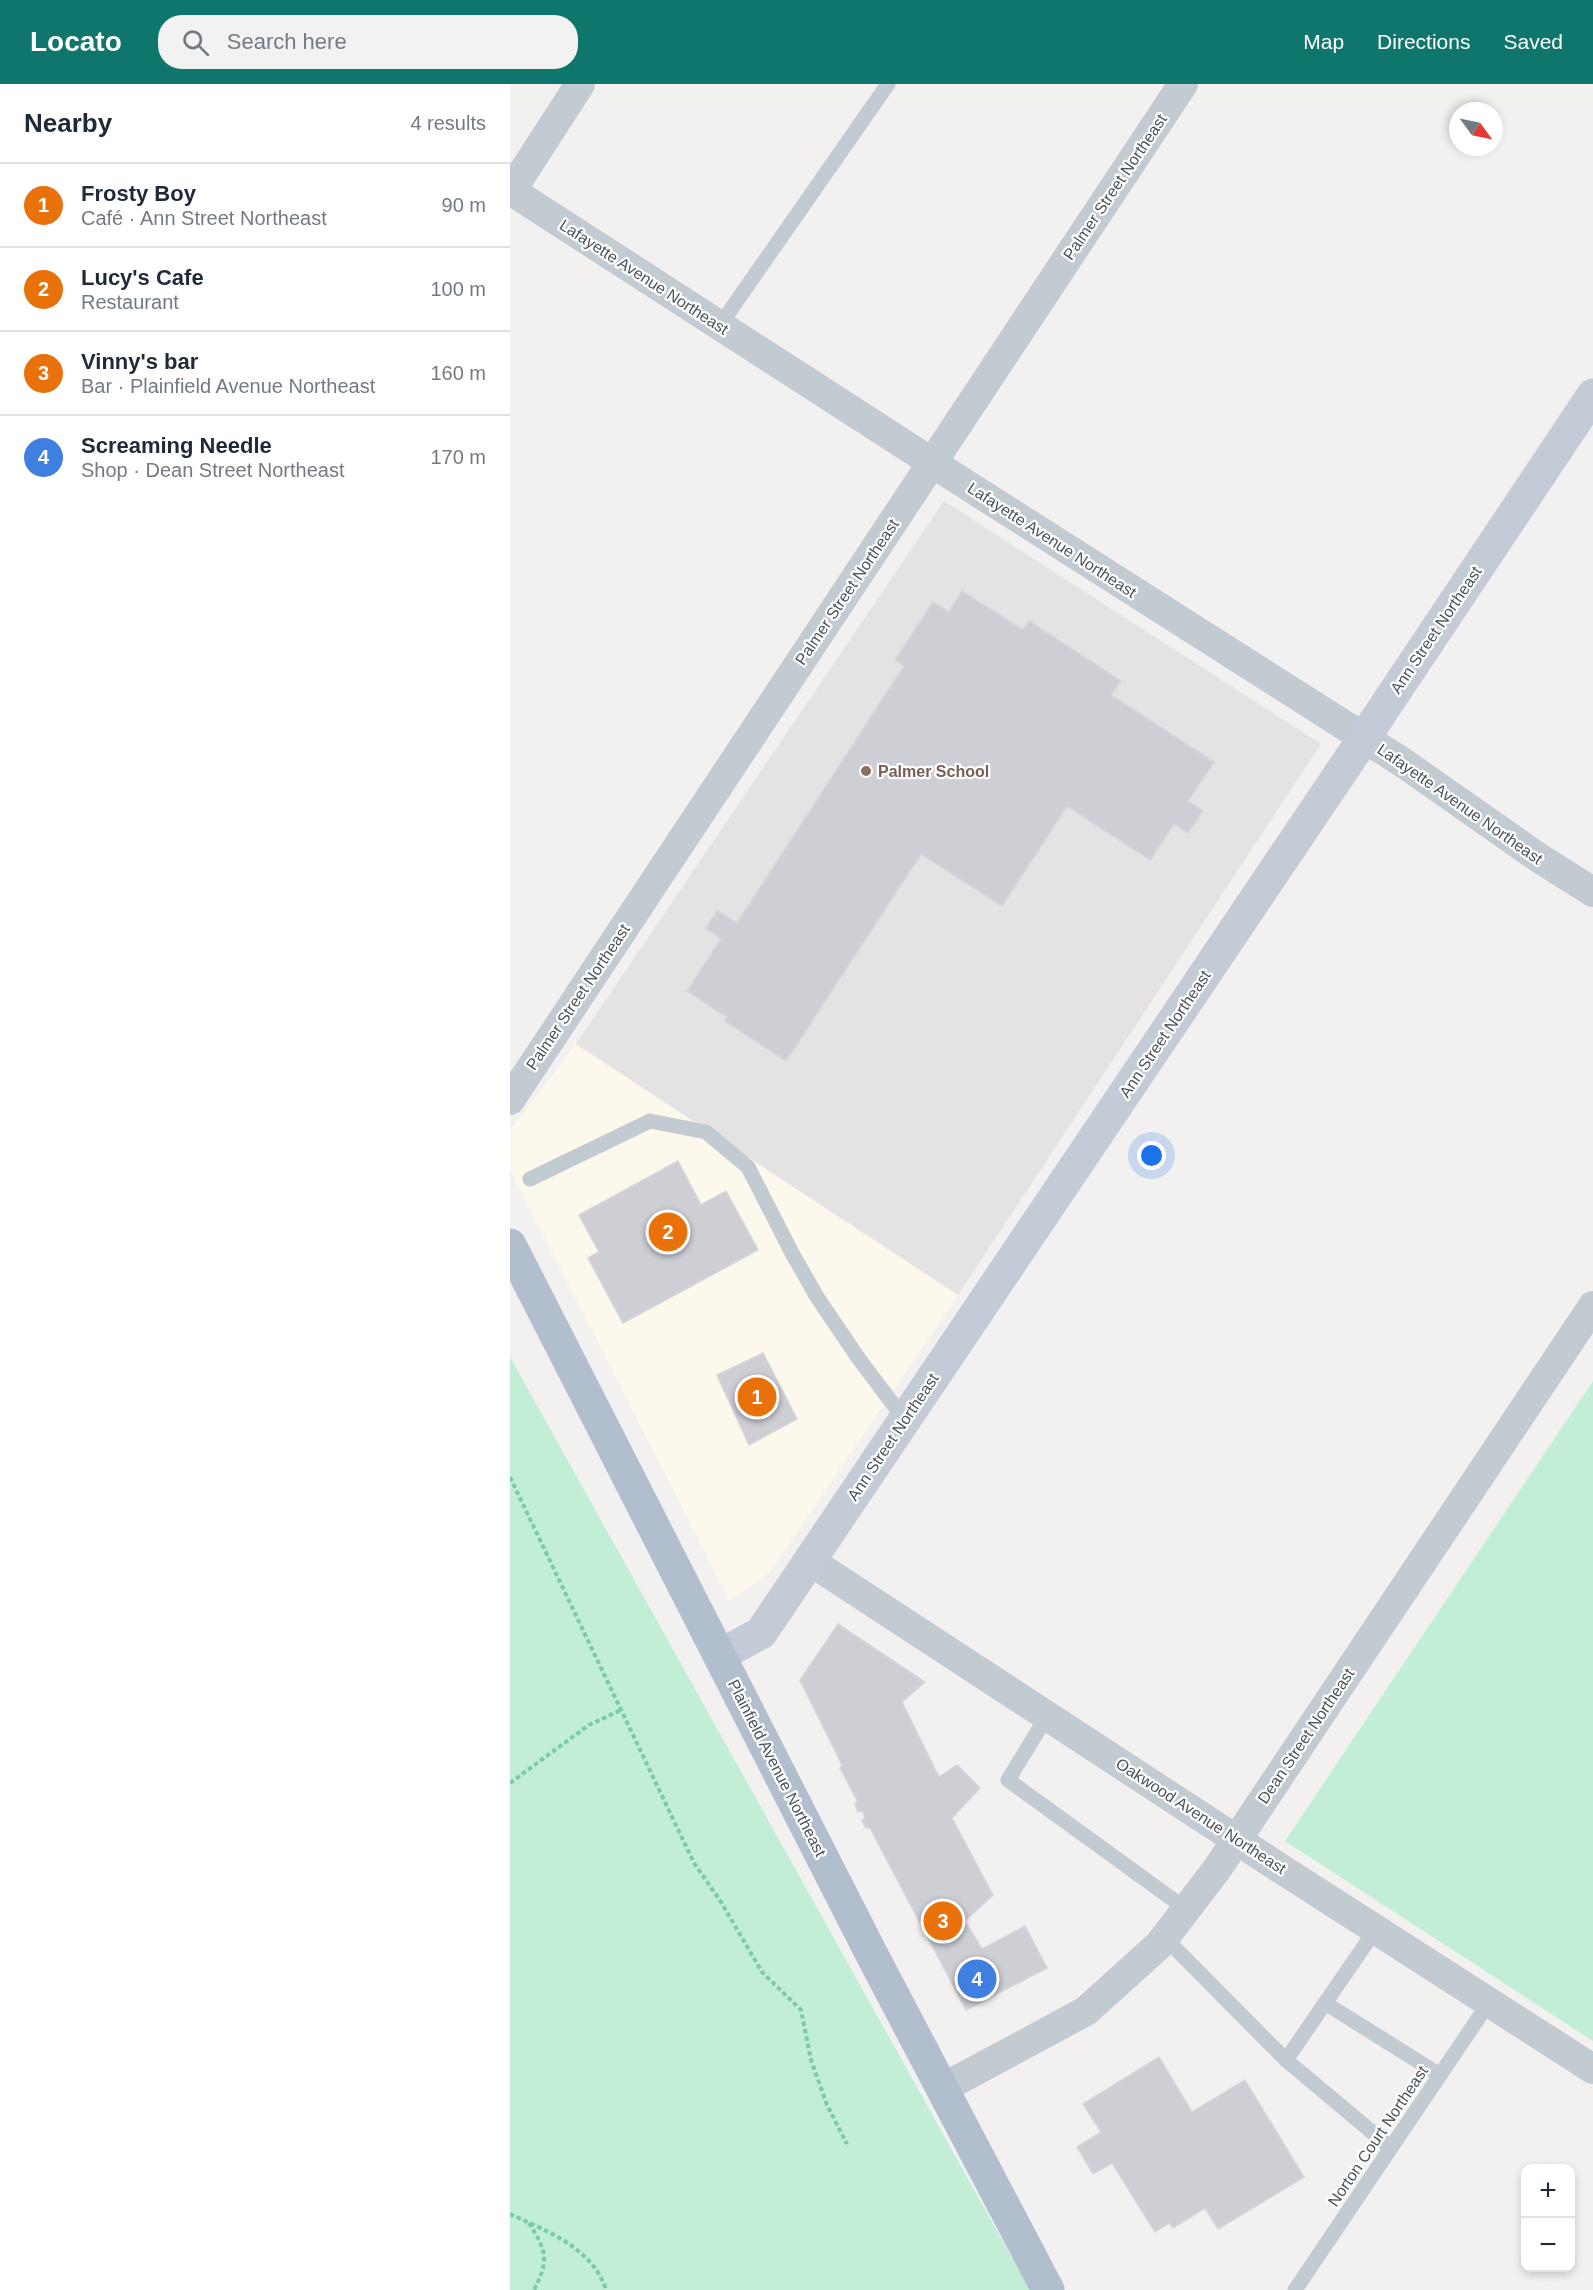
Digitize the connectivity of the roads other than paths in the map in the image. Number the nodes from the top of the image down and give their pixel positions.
1 (580, 84) edge
2 (888, 84) edge
3 (1183, 84) edge
4 (510, 190) edge
5 (720, 325) junction
6 (1593, 395) edge
7 (932, 463) junction
8 (1364, 738) junction
9 (1593, 892) edge
10 (510, 1100) edge
11 (530, 1179) dead end
12 (510, 1245) edge
13 (1593, 1306) edge
14 (905, 1420) junction
15 (810, 1561) junction
16 (720, 1655) junction
17 (1047, 1716) junction
18 (1236, 1840) junction
19 (1186, 1909) junction
20 (1376, 1929) junction
21 (1164, 1937) junction
22 (1490, 2001) junction
23 (1326, 2003) junction
24 (1286, 2060) junction
25 (1593, 2069) edge
26 (1440, 2075) junction
27 (943, 2088) junction
28 (1391, 2148) junction
29 (1048, 2290) edge
30 (1295, 2290) edge

1 - 4 street
2 - 5 lane
3 - 7 street, Palmer Street Northeast
4 - 5 street, Lafayette Avenue Northeast
5 - 7 street, Lafayette Avenue Northeast
6 - 8 main road, Ann Street Northeast
7 - 8 street, Lafayette Avenue Northeast
7 - 10 street, Palmer Street Northeast
8 - 9 street, Lafayette Avenue Northeast
8 - 14 main road, Ann Street Northeast
11 - 14 lane
12 - 16 main road, Plainfield Avenue Northeast
13 - 18 street, Dean Street Northeast
14 - 15 main road, Ann Street Northeast
15 - 16 main road, Ann Street Northeast
15 - 17 street, Oakwood Avenue Northeast
16 - 27 main road, Plainfield Avenue Northeast
17 - 18 street, Oakwood Avenue Northeast
17 - 19 lane
18 - 19 street, Dean Street Northeast
18 - 20 street, Oakwood Avenue Northeast
19 - 21 street, Dean Street Northeast
20 - 22 street, Oakwood Avenue Northeast
20 - 23 lane
21 - 24 lane
21 - 27 street, Dean Street Northeast
22 - 25 street, Oakwood Avenue Northeast
22 - 26 lane, Norton Court Northeast
23 - 24 lane
23 - 26 lane
24 - 28 lane
26 - 28 lane, Norton Court Northeast
27 - 29 main road, Plainfield Avenue Northeast
28 - 30 lane, Norton Court Northeast

